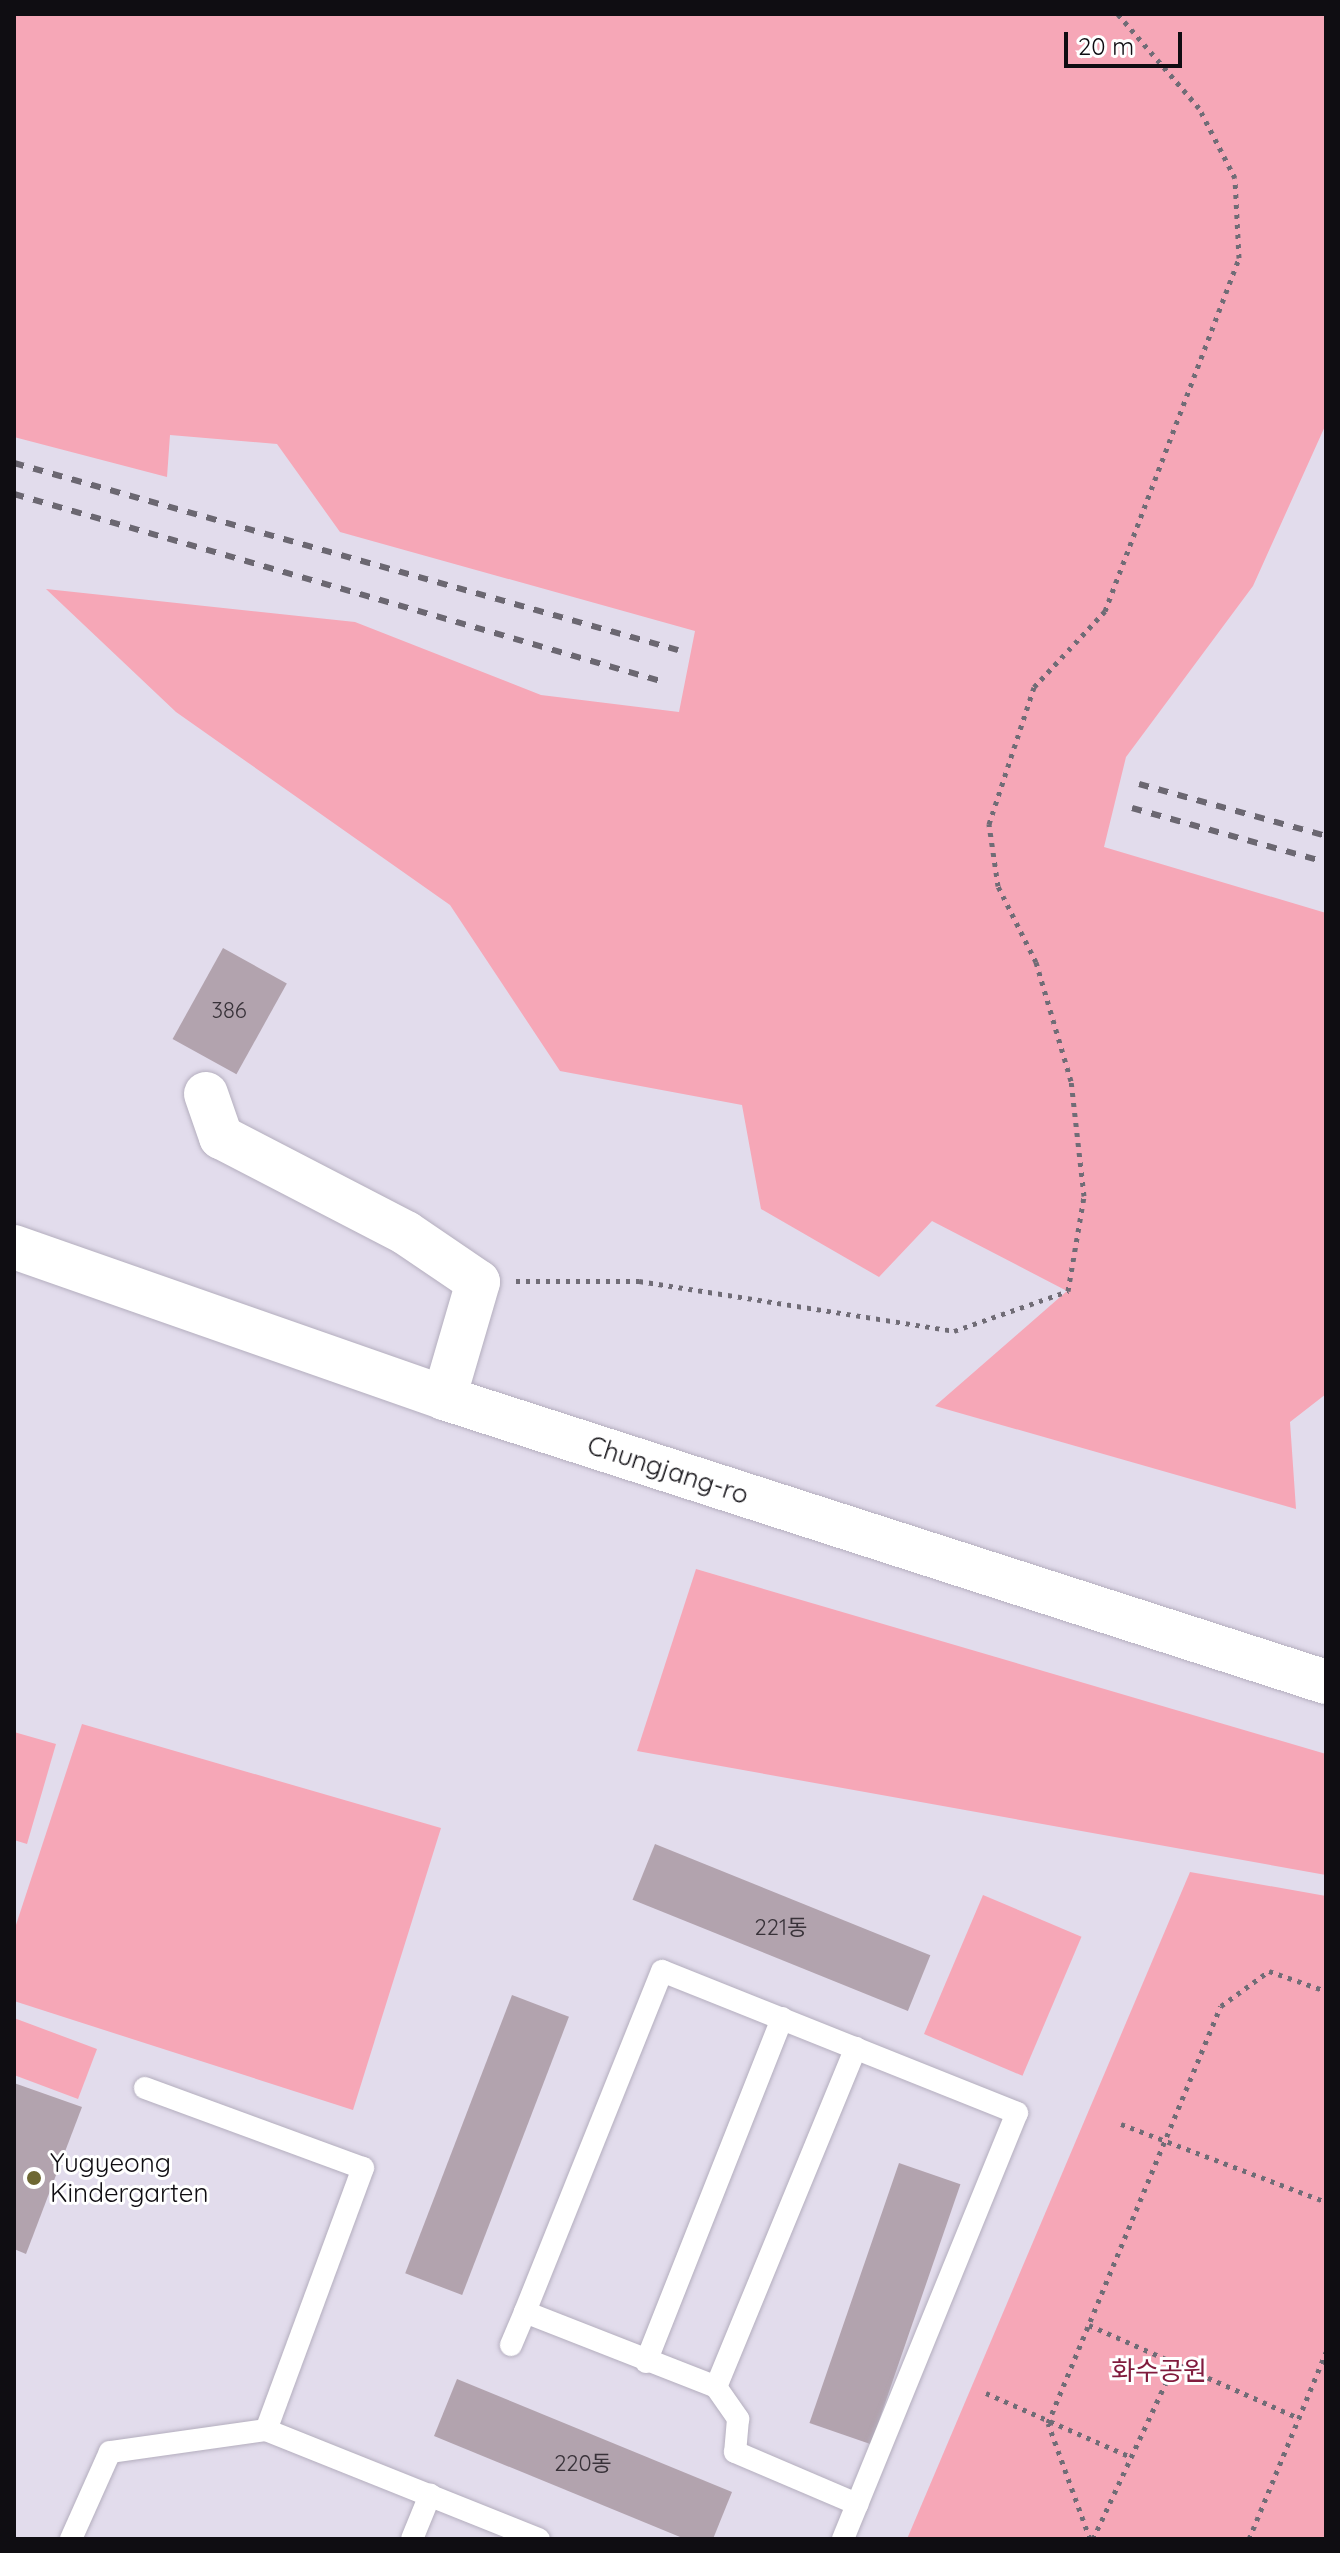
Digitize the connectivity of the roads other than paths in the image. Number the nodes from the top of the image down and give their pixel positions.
1 (206, 1094) dead end
2 (14, 1247) edge
3 (444, 1398) junction
4 (1326, 1682) edge
5 (782, 2018) junction
6 (856, 2048) junction
7 (145, 2088) dead end
8 (525, 2312) junction
9 (511, 2345) dead end
10 (646, 2362) junction
11 (716, 2387) junction
12 (266, 2430) junction
13 (430, 2495) junction
14 (857, 2504) junction
15 (71, 2539) edge
16 (412, 2539) edge
17 (539, 2539) edge
18 (843, 2539) edge

1 - 3 main road
2 - 3 main road, Chungjang-ro
3 - 4 main road, Chungjang-ro
5 - 6 lane
5 - 8 lane
5 - 10 lane
6 - 11 lane
6 - 14 lane
7 - 12 lane
8 - 9 lane
8 - 10 lane
10 - 11 lane
11 - 14 lane
12 - 13 lane
12 - 15 lane
13 - 16 lane
13 - 17 lane
14 - 18 lane

